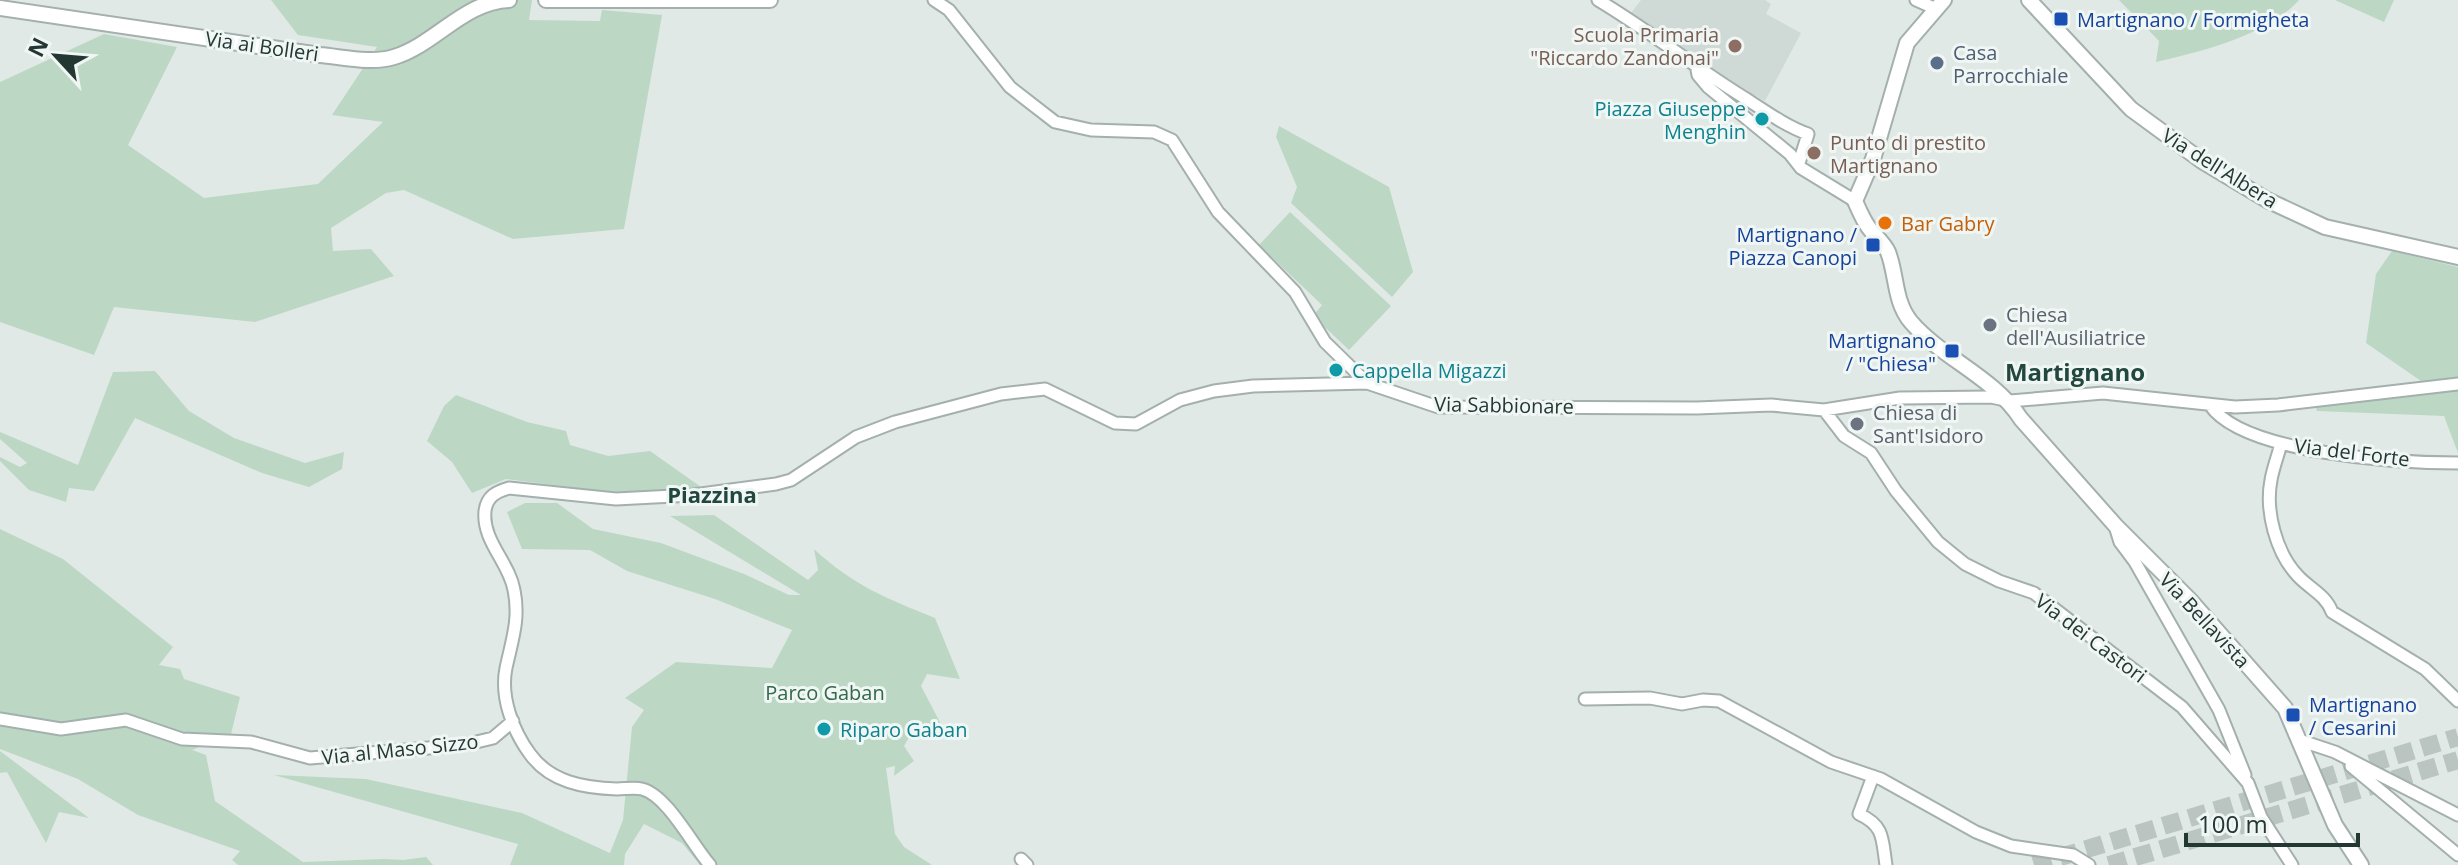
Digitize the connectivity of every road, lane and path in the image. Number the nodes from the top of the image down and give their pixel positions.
1 (509, 0) edge
2 (546, 0) edge
3 (770, 0) edge
4 (934, 0) edge
5 (1598, 0) edge
6 (1916, 0) edge
7 (2029, 0) edge
8 (1939, 4) edge
9 (0, 8) edge
10 (1697, 69) junction
11 (1799, 163) junction
12 (1855, 201) junction
13 (2458, 257) edge
14 (1367, 383) junction
15 (2458, 384) edge
16 (2010, 401) junction
17 (2210, 405) junction
18 (1824, 410) junction
19 (2281, 443) junction
20 (2458, 463) edge
21 (2115, 525) junction
22 (1585, 699) dead end
23 (2458, 701) edge
24 (0, 719) edge
25 (513, 721) junction
26 (2299, 740) junction
27 (2335, 752) junction
28 (1873, 776) junction
29 (2248, 783) junction
30 (2458, 815) edge
31 (2458, 855) edge
32 (710, 865) edge
33 (1886, 865) edge
34 (2089, 865) edge
35 (2292, 865) edge
36 (2361, 865) edge

1 - 9 street, Via ai Bolleri
2 - 3 street
4 - 14 street, Via Sabbionare
5 - 10 street
6 - 8 street
7 - 13 street, Via dell'Albera
8 - 12 street
10 - 11 street
10 - 11 street
11 - 12 street
12 - 16 street, Via Bellavista
14 - 18 street, Via Sabbionare
14 - 25 street
15 - 17 street, Via del Forte
16 - 17 street, Via del Forte
16 - 18 street, Via Sabbionare
16 - 21 street, Via Bellavista
17 - 19 street, Via del Forte
18 - 29 street, Via dei Castori
19 - 20 street, Via del Forte
19 - 23 street
21 - 26 street, Via Bellavista
21 - 29 street, Via dei Castori
22 - 28 street
24 - 25 street, Via al Maso Sizzo
25 - 32 street
26 - 27 street
26 - 36 street, Via Bellavista
27 - 30 street
27 - 31 street
28 - 33 street
28 - 34 street
29 - 35 street, Via dei Castori

